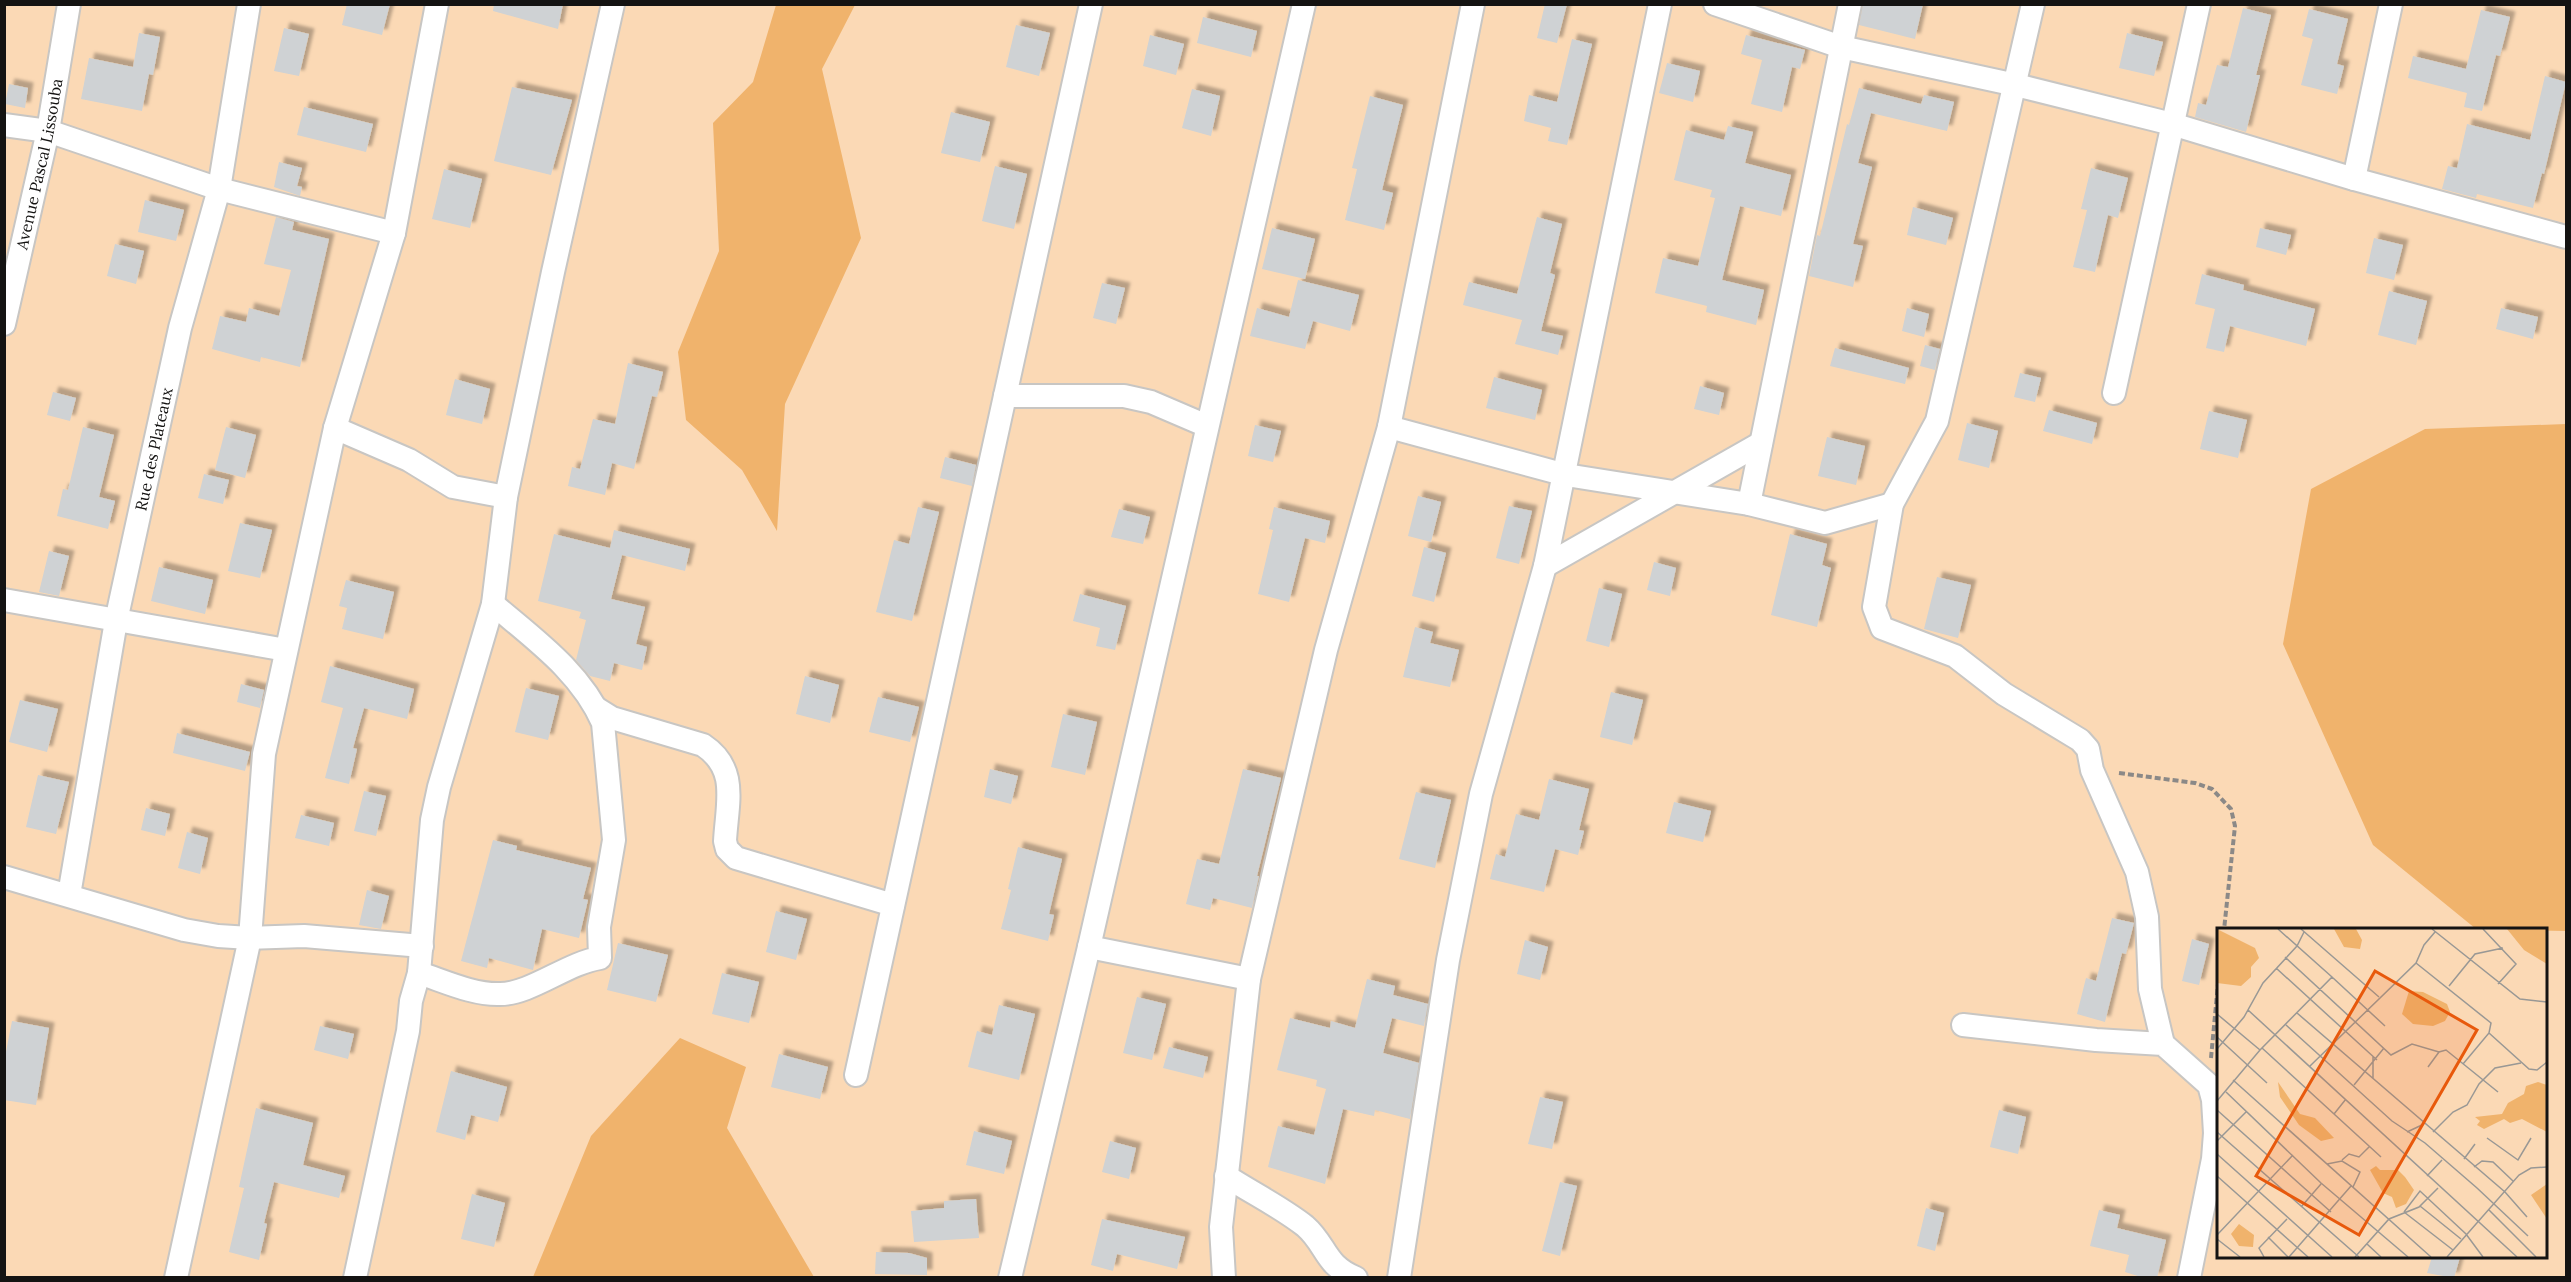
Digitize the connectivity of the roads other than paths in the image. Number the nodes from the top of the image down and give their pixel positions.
1 (69, 4) edge
2 (249, 4) edge
3 (437, 4) edge
4 (613, 4) edge
5 (1091, 4) edge
6 (1304, 4) edge
7 (1473, 4) edge
8 (1660, 4) edge
9 (1715, 4) edge
10 (1850, 4) edge
11 (2033, 4) edge
12 (2199, 4) edge
13 (2391, 4) edge
14 (1841, 47) junction
15 (2016, 85) junction
16 (2172, 124) junction
17 (4, 125) edge
18 (48, 131) junction
19 (2354, 178) junction
20 (219, 189) junction
21 (394, 233) junction
22 (2566, 237) edge
23 (4, 324) edge
24 (2114, 393) dead end
25 (1005, 396) junction
26 (1207, 426) junction
27 (1389, 427) junction
28 (335, 428) junction
29 (1761, 443) junction
30 (1566, 475) junction
31 (1671, 492) junction
32 (506, 497) junction
33 (1749, 504) junction
34 (1892, 504) junction
35 (1545, 566) junction
36 (4, 600) edge
37 (493, 604) junction
38 (116, 621) junction
39 (286, 650) junction
40 (596, 708) junction
41 (4, 877) edge
42 (69, 895) junction
43 (893, 905) junction
44 (250, 938) junction
45 (422, 946) junction
46 (1089, 947) junction
47 (419, 973) junction
48 (1250, 979) junction
49 (1963, 1025) dead end
50 (2163, 1044) junction
51 (856, 1075) dead end
52 (1226, 1176) junction
53 (176, 1278) edge
54 (355, 1278) edge
55 (1010, 1278) edge
56 (1224, 1278) edge
57 (1356, 1278) edge
58 (1399, 1278) edge
59 (2189, 1278) edge

1 - 18 street, Avenue Pascal Lissouba
2 - 20 street, Rue des Plateaux
3 - 21 street
4 - 32 street
5 - 25 street
6 - 26 street
7 - 27 street
8 - 30 street
9 - 14 street
10 - 14 street
11 - 15 street
12 - 16 street
13 - 19 street
14 - 15 street
14 - 29 street
15 - 16 street
15 - 34 street
16 - 19 street
16 - 24 street
17 - 18 street
18 - 20 street
18 - 23 street, Avenue Pascal Lissouba
19 - 22 street
20 - 21 street
20 - 38 street, Rue des Plateaux
21 - 28 street
25 - 26 street
25 - 43 street
26 - 46 street
27 - 30 street
27 - 48 street
28 - 32 street
28 - 39 street
29 - 31 street
29 - 33 street
30 - 31 street
30 - 35 street
31 - 33 street
31 - 35 street
32 - 37 street
33 - 34 street
34 - 50 street
35 - 58 street
36 - 38 street
37 - 40 street
37 - 45 street
38 - 39 street
38 - 42 street, Rue des Plateaux
39 - 44 street
40 - 43 street
40 - 47 street
41 - 42 street
42 - 44 street
43 - 51 street
44 - 45 street
44 - 53 street
45 - 47 street
46 - 48 street
46 - 55 street
47 - 54 street
48 - 52 street
49 - 50 street
50 - 59 street
52 - 56 street
52 - 57 street

